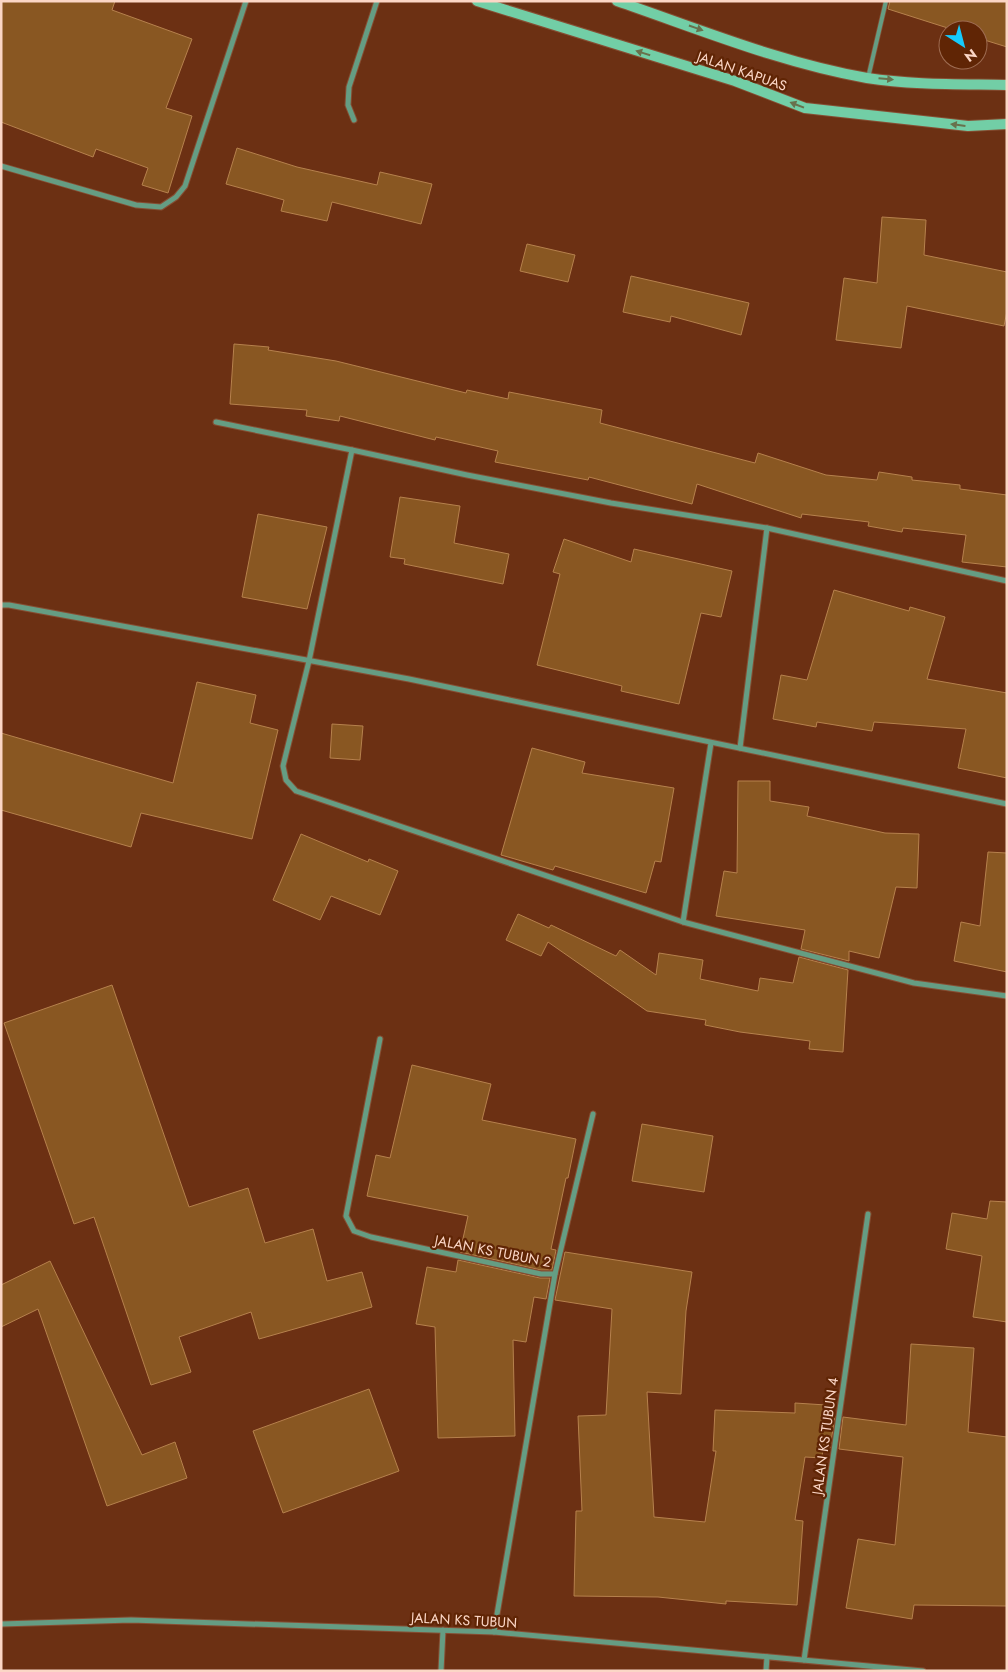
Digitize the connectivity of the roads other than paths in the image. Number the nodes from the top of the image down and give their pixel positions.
1 (246, 1) edge
2 (377, 1) edge
3 (477, 1) edge
4 (617, 1) edge
5 (886, 1) edge
6 (868, 78) junction
7 (1007, 85) edge
8 (354, 120) dead end
9 (1007, 124) edge
10 (1, 166) edge
11 (216, 422) dead end
12 (352, 450) junction
13 (767, 528) junction
14 (1007, 581) edge
15 (1, 605) edge
16 (309, 661) junction
17 (711, 743) junction
18 (740, 748) junction
19 (1007, 804) edge
20 (683, 922) junction
21 (1007, 996) edge
22 (380, 1039) dead end
23 (592, 1114) dead end
24 (868, 1214) dead end
25 (555, 1274) junction
26 (1, 1624) edge
27 (443, 1630) junction
28 (494, 1632) junction
29 (767, 1657) junction
30 (804, 1660) junction
31 (441, 1671) edge
32 (766, 1671) edge
33 (923, 1671) edge

1 - 10 street
2 - 8 street
9 -> 3 street, JALAN KAPUAS
4 -> 6 street, JALAN KAPUAS
5 - 6 lane
6 -> 7 street, JALAN KAPUAS
11 - 12 street
12 - 13 street
12 - 16 street
13 - 14 street
13 - 18 street
15 - 16 street
16 - 17 street
16 - 20 street
17 - 18 street
17 - 20 street
18 - 19 street
20 - 21 street
22 - 25 street, JALAN KS TUBUN 2
23 - 25 street
24 - 30 street, JALAN KS TUBUN 4
25 - 28 street, JALAN KS TUBUN 2
26 - 27 street, JALAN KS TUBUN
27 - 28 street, JALAN KS TUBUN
27 - 31 street
28 - 29 street, JALAN KS TUBUN
29 - 30 street, JALAN KS TUBUN
29 - 32 street
30 - 33 street, JALAN KS TUBUN

